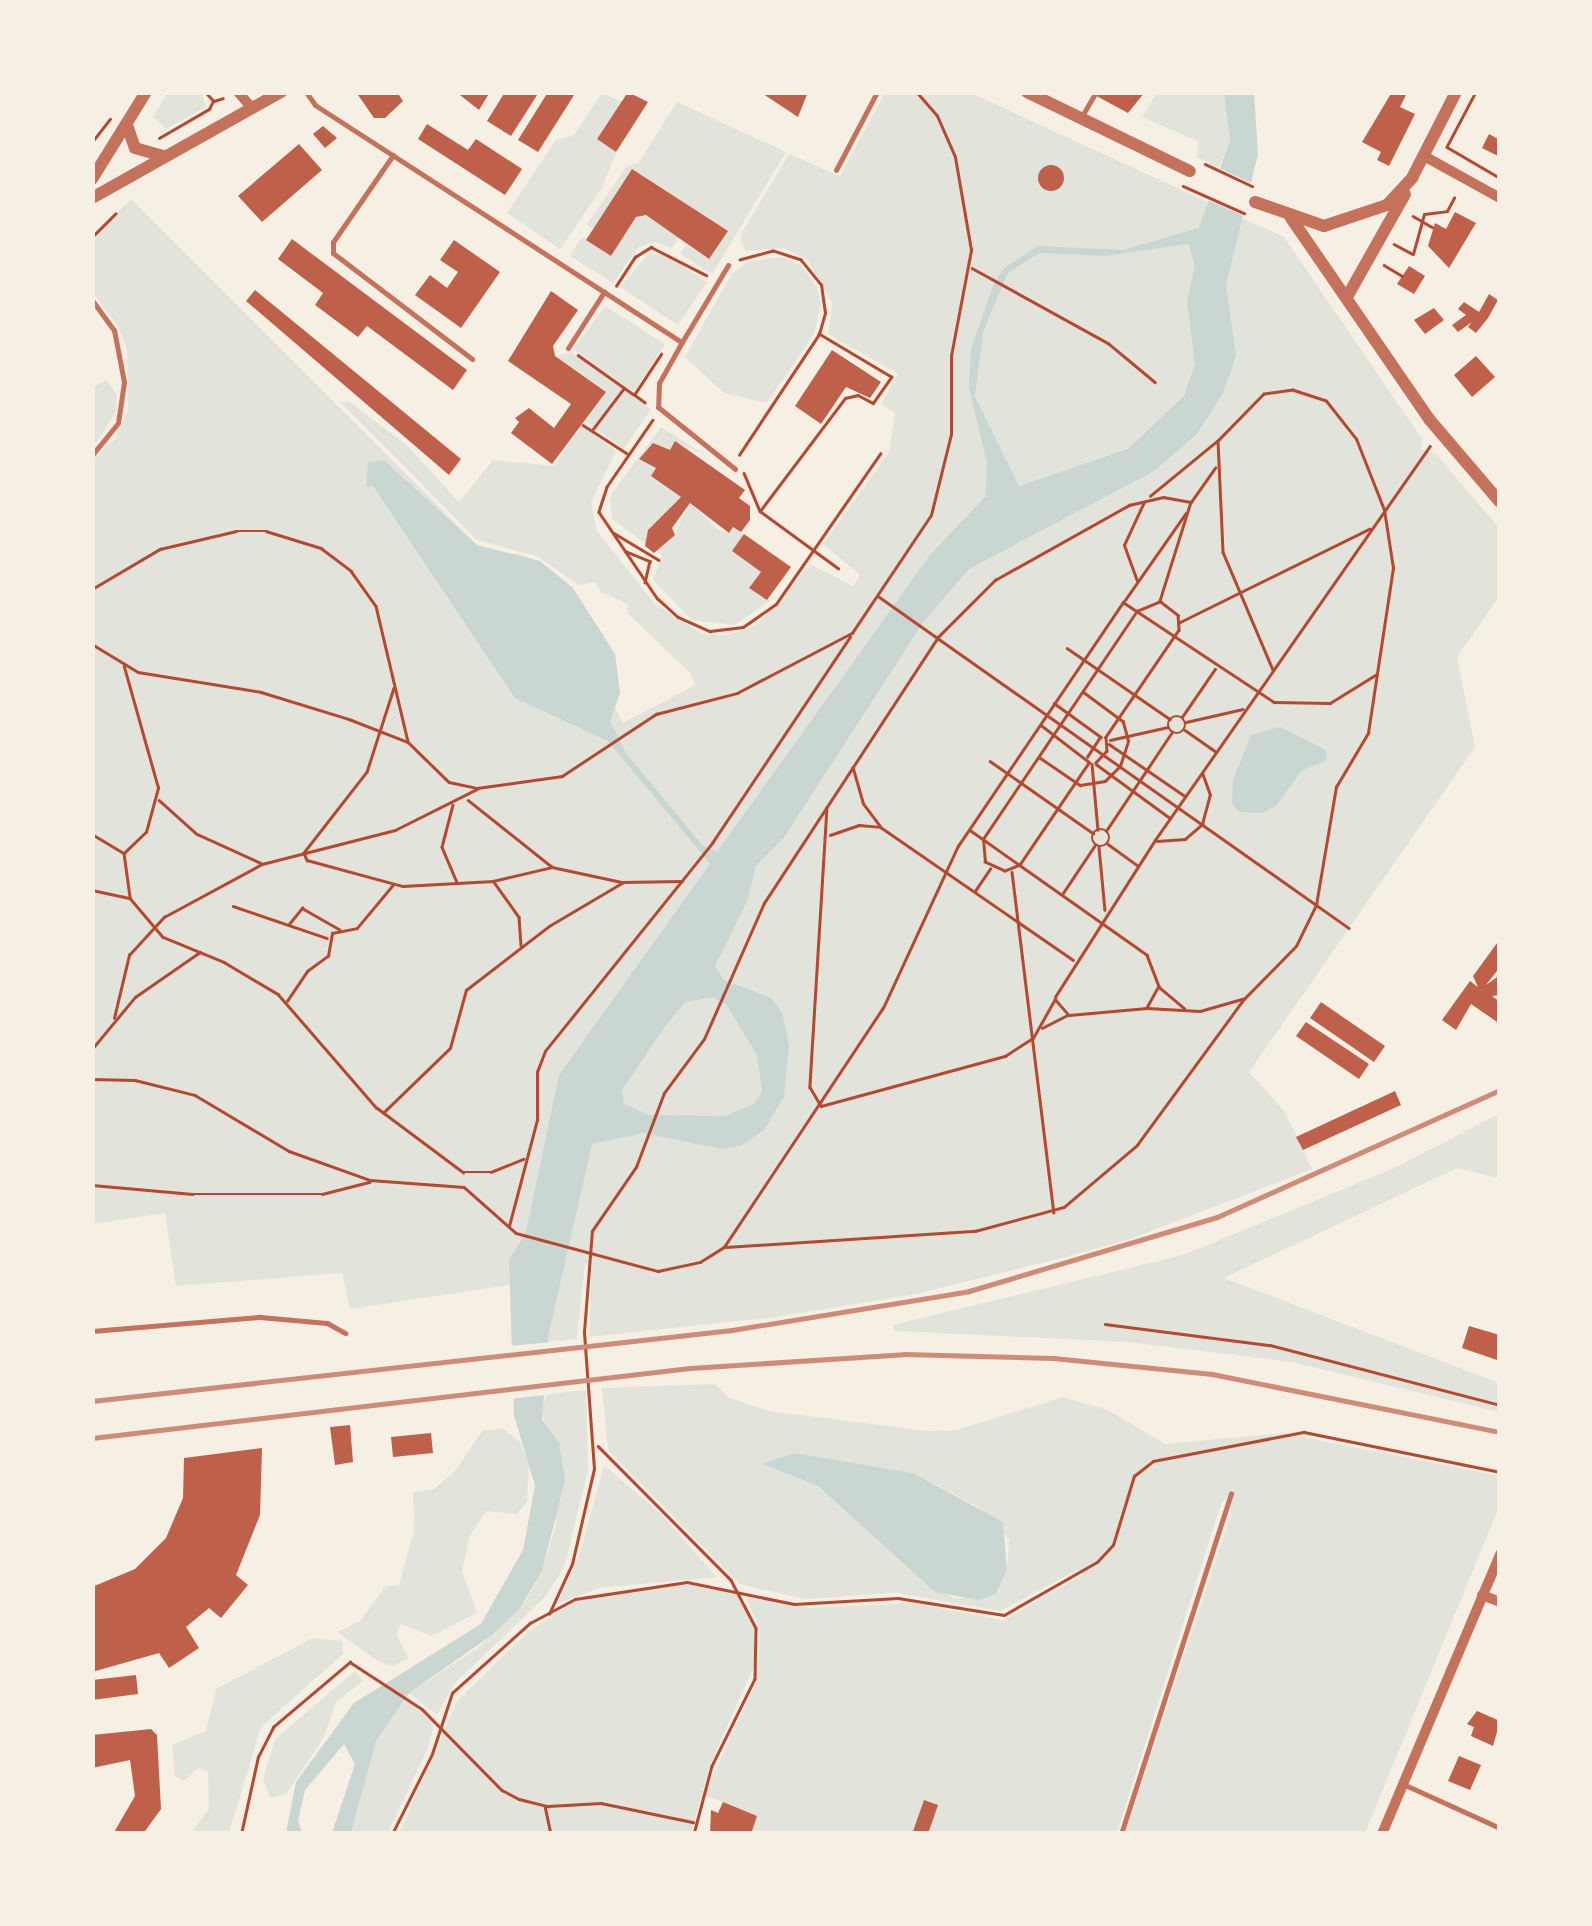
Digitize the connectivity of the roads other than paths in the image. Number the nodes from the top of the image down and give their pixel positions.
1 (146, 92) edge
2 (238, 92) edge
3 (281, 92) edge
4 (306, 92) edge
5 (878, 92) edge
6 (1027, 92) edge
7 (1456, 92) edge
8 (1094, 95) edge
9 (252, 108) junction
10 (1080, 119) junction
11 (126, 124) junction
12 (393, 155) junction
13 (166, 156) junction
14 (1424, 156) junction
15 (1192, 166) road end
16 (836, 170) dead end
17 (1412, 178) junction
18 (92, 180) edge
19 (92, 198) edge
20 (1500, 198) edge
21 (1255, 203) road end
22 (1291, 218) junction
23 (728, 265) road end
24 (604, 292) junction
25 (1346, 297) junction
26 (92, 300) edge
27 (682, 342) junction
28 (568, 348) road end
29 (472, 359) dead end
30 (92, 455) edge
31 (736, 465) road end
32 (1500, 502) edge
33 (92, 1331) edge
34 (344, 1333) dead end
35 (1231, 1493) dead end
36 (1500, 1554) edge
37 (1482, 1595) junction
38 (1500, 1602) edge
39 (1403, 1784) junction
40 (1500, 1828) edge
41 (1121, 1834) edge
42 (1382, 1834) edge

1 - 11 street
2 - 9 street
3 - 9 street
4 - 12 lane
5 - 16 lane
6 - 10 street
7 - 14 street
8 - 10 lane
9 - 13 street
10 - 15 street
11 - 13 street
11 - 18 street
12 - 24 lane
12 - 29 lane
13 - 19 street
14 - 17 street
14 - 20 street
17 - 22 street
17 - 25 street
21 - 22 street
22 - 25 street
23 - 27 lane
24 - 27 lane
24 - 28 lane
25 - 32 street
26 - 30 lane
27 - 31 lane
33 - 34 lane
35 - 41 lane
36 - 37 street
37 - 38 street
37 - 39 street
39 - 40 lane
39 - 42 street

